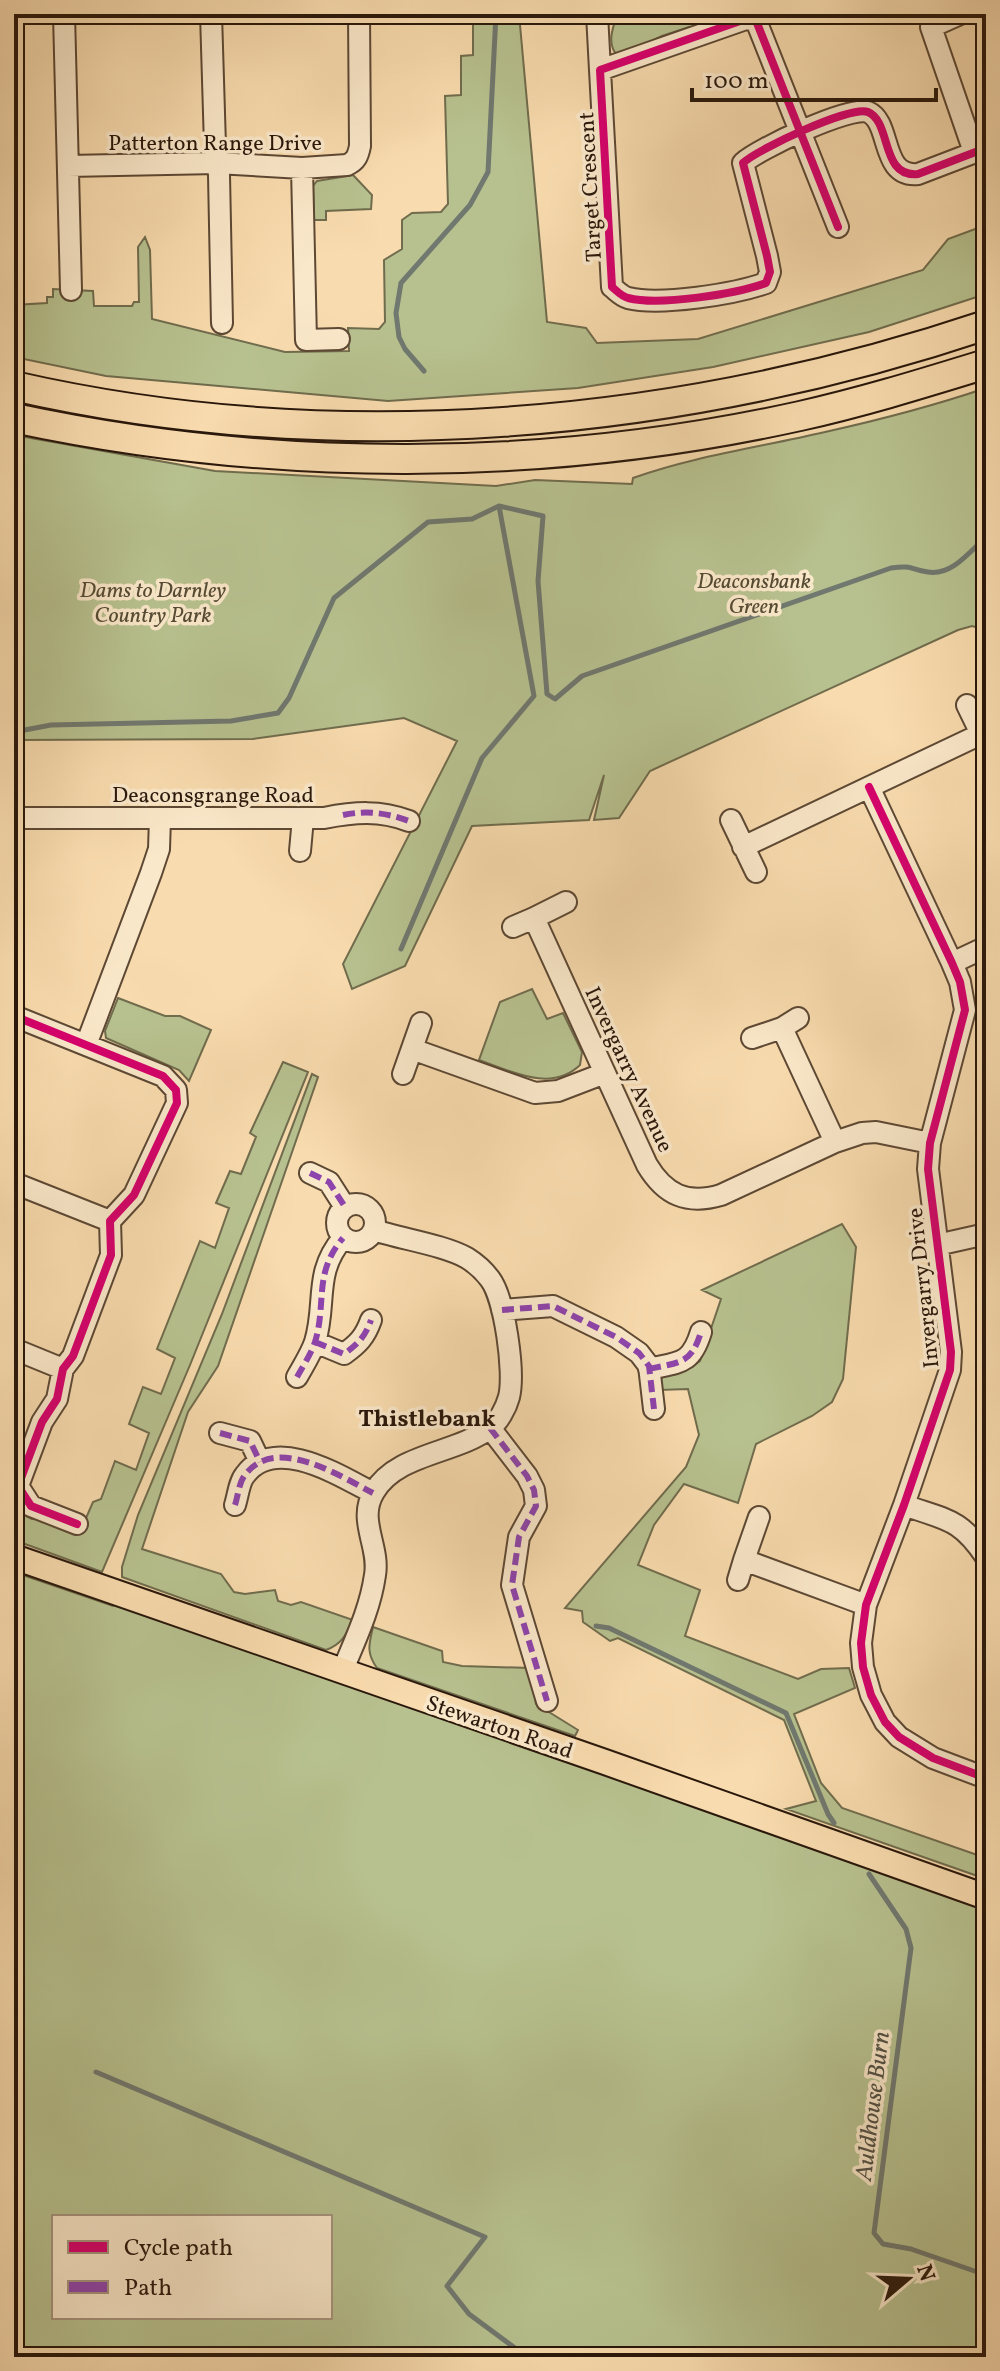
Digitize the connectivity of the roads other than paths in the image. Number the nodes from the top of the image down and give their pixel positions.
1 (64, 14) edge
2 (211, 14) edge
3 (359, 14) edge
4 (597, 14) edge
5 (960, 14) edge
6 (600, 70) junction
7 (799, 132) junction
8 (980, 150) edge
9 (217, 163) junction
10 (68, 166) junction
11 (302, 168) junction
12 (838, 227) dead end
13 (71, 290) dead end
14 (222, 323) dead end
15 (986, 325) edge
16 (339, 339) dead end
17 (986, 364) edge
18 (14, 386) edge
19 (14, 418) edge
20 (967, 705) dead end
21 (984, 739) edge
22 (869, 787) junction
23 (14, 818) edge
24 (160, 818) junction
25 (303, 818) junction
26 (731, 820) dead end
27 (409, 821) dead end
28 (743, 847) junction
29 (300, 851) dead end
30 (756, 872) dead end
31 (566, 902) dead end
32 (534, 918) junction
33 (513, 927) dead end
34 (986, 947) edge
35 (952, 963) junction
36 (14, 1016) edge
37 (421, 1023) dead end
38 (752, 1038) dead end
39 (86, 1045) junction
40 (412, 1049) junction
41 (605, 1073) junction
42 (403, 1074) dead end
43 (835, 1142) junction
44 (930, 1143) junction
45 (310, 1173) dead end
46 (14, 1183) edge
47 (345, 1207) junction
48 (110, 1221) junction
49 (374, 1230) junction
50 (986, 1234) edge
51 (343, 1238) junction
52 (937, 1245) junction
53 (502, 1310) junction
54 (371, 1320) dead end
55 (701, 1332) dead end
56 (315, 1342) junction
57 (14, 1349) edge
58 (63, 1369) junction
59 (649, 1369) junction
60 (297, 1377) dead end
61 (654, 1409) dead end
62 (490, 1428) junction
63 (220, 1433) dead end
64 (260, 1462) junction
65 (16, 1487) edge
66 (373, 1493) junction
67 (235, 1505) dead end
68 (904, 1505) junction
69 (759, 1517) dead end
70 (77, 1524) dead end
71 (14, 1557) edge
72 (986, 1557) edge
73 (744, 1560) junction
74 (738, 1580) dead end
75 (866, 1605) junction
76 (342, 1672) junction
77 (547, 1701) dead end
78 (986, 1778) edge
79 (986, 1897) edge

1 - 10 street
2 - 9 street
3 - 11 street, Patterton Range Drive
4 - 6 street
5 - 8 street
6 - 7 street
6 - 7 street, Target Crescent
7 - 8 street
7 - 12 street
9 - 10 street, Patterton Range Drive
9 - 11 street, Patterton Range Drive
9 - 14 street
10 - 13 street
11 - 16 street
15 - 18 highway
17 - 19 highway
20 - 21 street
21 - 22 street
22 - 28 street
22 - 35 street, Invergarry Drive
23 - 24 street, Deaconsgrange Road
24 - 25 street, Deaconsgrange Road
24 - 39 street
25 - 27 street, Deaconsgrange Road
25 - 29 street
26 - 28 street
28 - 30 street
31 - 32 street
32 - 33 street
32 - 41 street, Invergarry Avenue
34 - 35 street
35 - 44 street, Invergarry Drive
36 - 39 street
37 - 40 street
38 - 43 street
39 - 48 street
40 - 41 street
40 - 42 street
41 - 43 street, Invergarry Avenue
43 - 44 street, Invergarry Avenue
44 - 52 street, Invergarry Drive
45 - 47 street
46 - 48 street
47 - 49 street
47 - 51 street
48 - 58 street
49 - 51 street
49 - 53 street
50 - 52 street
51 - 56 street
52 - 68 street, Invergarry Drive
53 - 59 street
53 - 62 street
54 - 56 street
55 - 59 street
56 - 60 street
57 - 58 street
58 - 65 street
59 - 61 street
62 - 66 street
62 - 77 street
63 - 64 street
64 - 66 street
64 - 67 street
65 - 70 street
66 - 76 street
68 - 72 street
68 - 75 street, Invergarry Drive
69 - 73 street
71 - 76 main road, Stewarton Road
73 - 74 street
73 - 75 street
75 - 78 street, Invergarry Drive
76 - 79 main road, Stewarton Road

